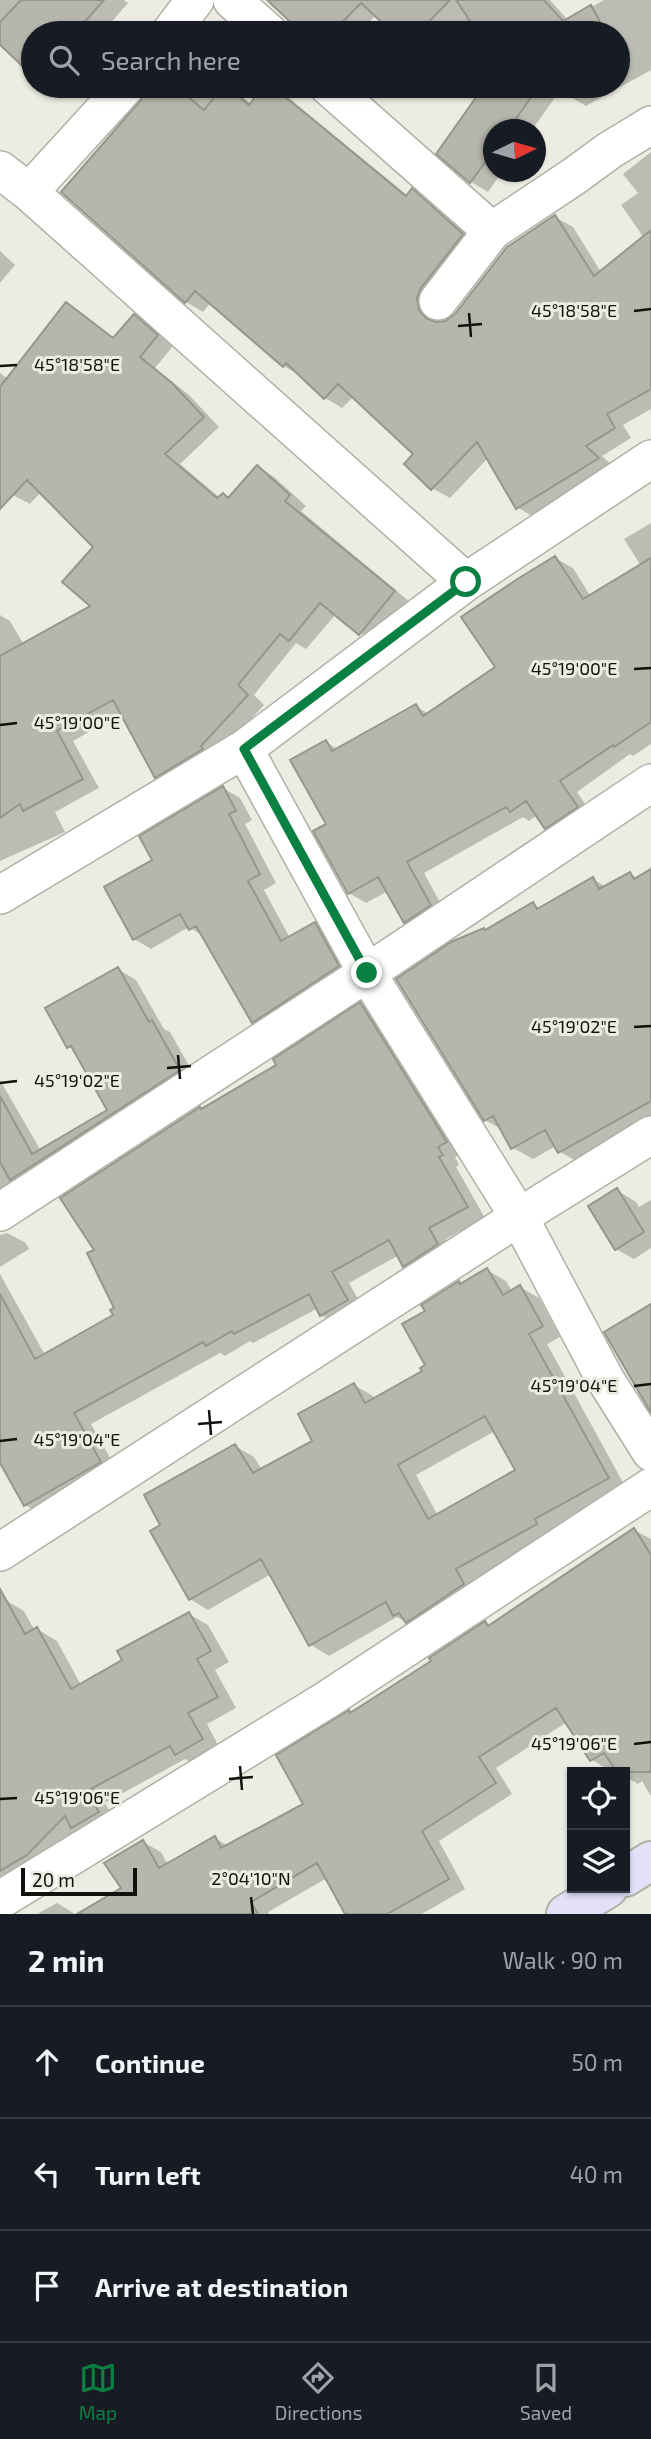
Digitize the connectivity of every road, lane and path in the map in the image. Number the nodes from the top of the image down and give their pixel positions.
1 (195, 0) edge
2 (232, 0) edge
3 (179, 21) edge
4 (256, 21) edge
5 (115, 98) edge
6 (342, 98) edge
7 (651, 125) edge
8 (0, 170) edge
9 (29, 192) junction
10 (492, 231) junction
11 (438, 302) dead end
12 (651, 459) edge
13 (466, 582) junction
14 (244, 749) junction
15 (651, 783) edge
16 (0, 895) edge
17 (367, 973) junction
18 (651, 1135) edge
19 (0, 1212) edge
20 (519, 1217) junction
21 (651, 1452) edge
22 (651, 1487) edge
23 (0, 1552) edge
24 (651, 1861) edge
25 (630, 1874) edge
26 (600, 1893) edge
27 (0, 1900) edge
28 (566, 1914) edge

1 - 3 street
2 - 4 street
5 - 9 street
6 - 10 street
7 - 10 street
8 - 9 street
9 - 13 street
10 - 11 street
12 - 13 street
13 - 14 street
14 - 16 street
14 - 17 street
15 - 17 street
17 - 19 street
17 - 20 street
18 - 20 street
20 - 21 street
20 - 23 street
22 - 27 street
24 - 25 street
26 - 28 street

